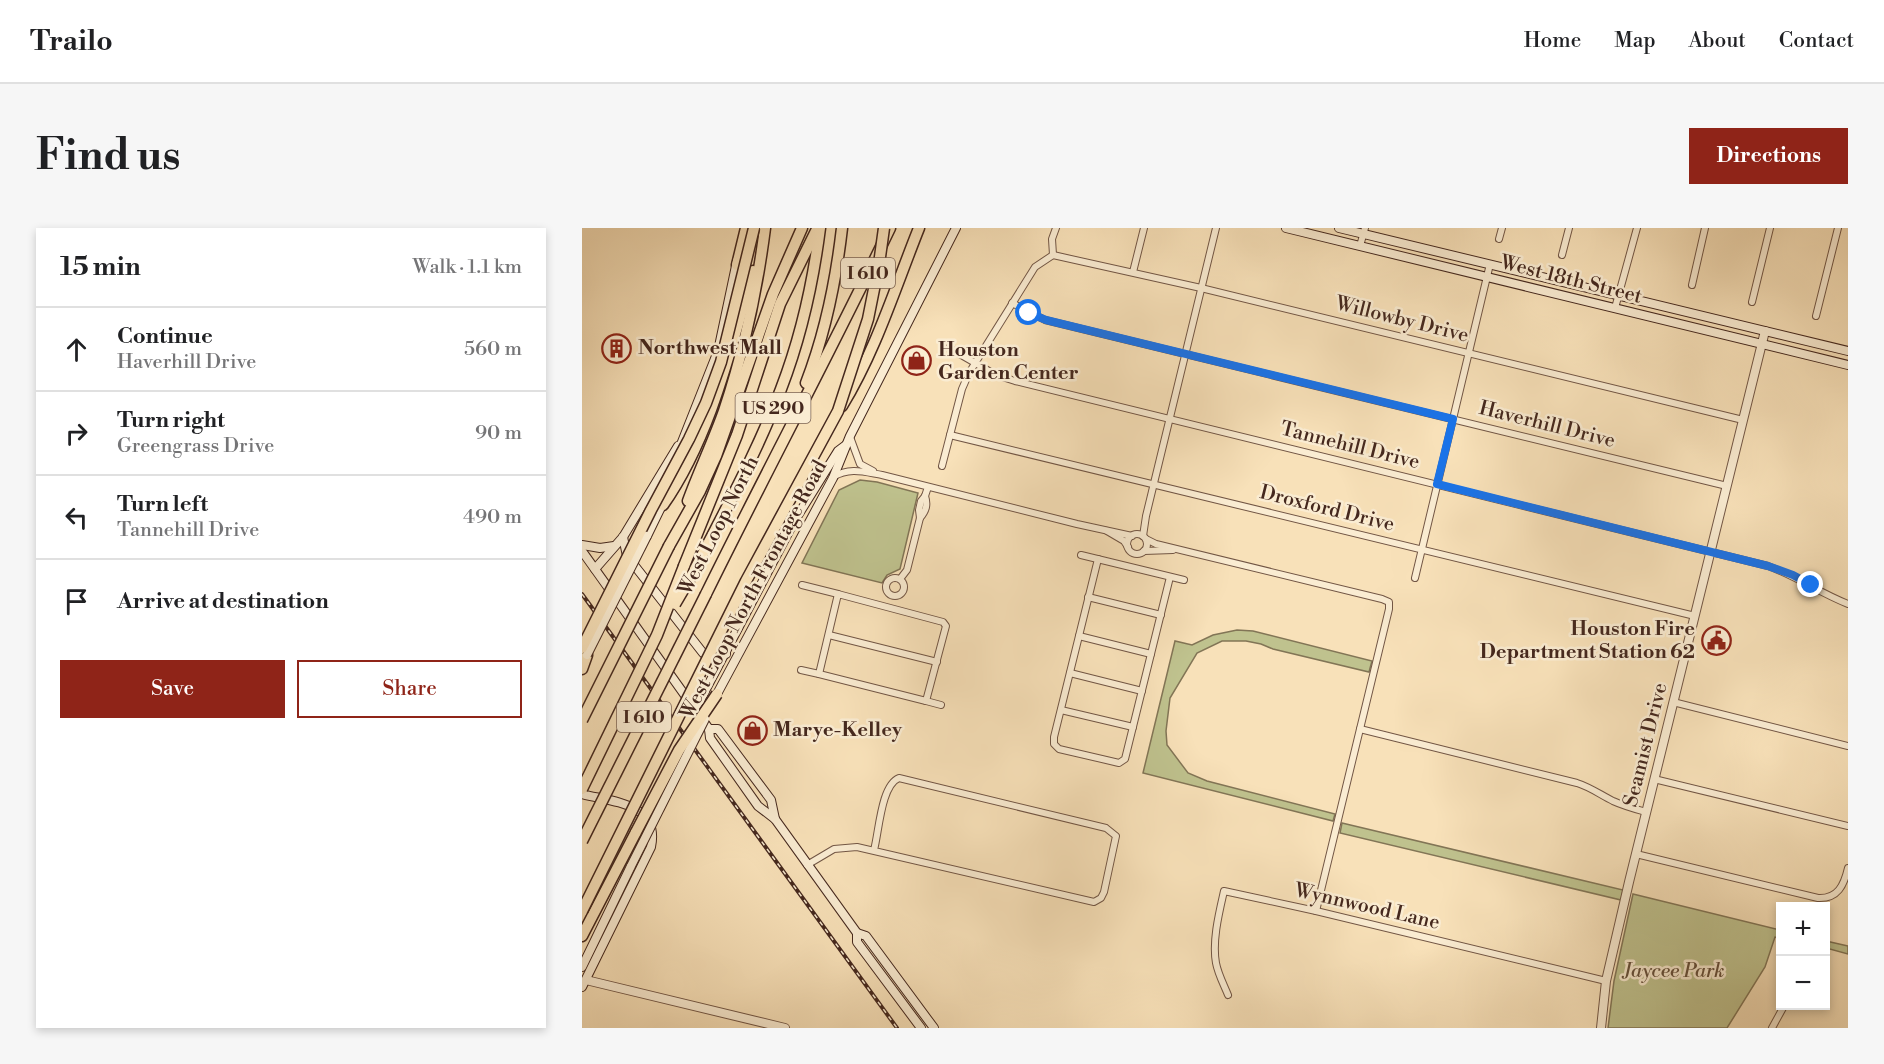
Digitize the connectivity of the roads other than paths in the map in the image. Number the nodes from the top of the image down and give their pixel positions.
1 (741, 228) edge
2 (746, 228) edge
3 (754, 228) edge
4 (766, 228) edge
5 (802, 228) edge
6 (819, 228) edge
7 (842, 228) edge
8 (884, 228) edge
9 (890, 228) edge
10 (919, 228) edge
11 (956, 228) edge
12 (1056, 228) edge
13 (1144, 228) edge
14 (1216, 228) edge
15 (1289, 228) edge
16 (1339, 228) edge
17 (1502, 228) edge
18 (1569, 228) edge
19 (1636, 228) edge
20 (1705, 228) edge
21 (1770, 228) edge
22 (1838, 228) edge
23 (1364, 231) edge
24 (1499, 239) dead end
25 (1360, 246) junction
26 (1428, 249) junction
27 (1053, 255) junction
28 (1562, 255) dead end
29 (1424, 262) junction
30 (1490, 264) junction
31 (737, 265) junction
32 (1133, 272) junction
33 (1487, 277) junction
34 (1692, 285) dead end
35 (1201, 288) junction
36 (1618, 296) junction
37 (1752, 302) dead end
38 (1012, 303) junction
39 (1615, 308) junction
40 (1691, 313) junction
41 (1816, 316) dead end
42 (1688, 326) junction
43 (1765, 331) junction
44 (1762, 344) junction
45 (949, 348) dead end
46 (1848, 351) edge
47 (1468, 353) junction
48 (1185, 354) junction
49 (975, 363) junction
50 (1848, 365) edge
51 (743, 382) junction
52 (838, 411) junction
53 (1170, 419) junction
54 (1453, 419) junction
55 (1743, 420) junction
56 (789, 428) junction
57 (950, 435) junction
58 (683, 437) junction
59 (848, 441) junction
60 (942, 466) dead end
61 (882, 475) junction
62 (832, 478) junction
63 (1154, 484) junction
64 (1437, 484) junction
65 (1727, 486) junction
66 (928, 487) junction
67 (663, 505) junction
68 (1107, 531) junction
69 (623, 537) junction
70 (1139, 537) junction
71 (582, 545) edge
72 (614, 546) junction
73 (1128, 547) junction
74 (1182, 550) junction
75 (1422, 550) junction
76 (582, 551) edge
77 (1144, 551) junction
78 (1711, 551) junction
79 (1081, 555) dead end
80 (1098, 559) junction
81 (595, 569) junction
82 (1170, 577) junction
83 (1415, 578) dead end
84 (900, 579) junction
85 (1184, 580) dead end
86 (802, 585) dead end
87 (838, 594) junction
88 (890, 594) junction
89 (898, 595) junction
90 (1088, 597) junction
91 (1848, 604) edge
92 (886, 607) junction
93 (894, 609) junction
94 (1161, 615) junction
95 (1695, 616) junction
96 (657, 635) junction
97 (829, 635) junction
98 (1079, 636) junction
99 (726, 654) junction
100 (1151, 654) junction
101 (583, 659) edge
102 (937, 662) junction
103 (801, 670) dead end
104 (1070, 673) junction
105 (819, 674) junction
106 (1142, 691) junction
107 (717, 694) junction
108 (926, 701) junction
109 (1673, 702) junction
110 (941, 705) dead end
111 (695, 710) junction
112 (1061, 710) junction
113 (582, 720) edge
114 (1133, 727) junction
115 (709, 729) junction
116 (1360, 729) junction
117 (1848, 746) edge
118 (1654, 779) junction
119 (582, 789) edge
120 (582, 794) edge
121 (1646, 812) junction
122 (775, 819) junction
123 (1848, 826) edge
124 (582, 841) edge
125 (874, 850) junction
126 (1636, 854) junction
127 (807, 865) junction
128 (1848, 868) edge
129 (582, 911) edge
130 (1316, 911) junction
131 (857, 933) junction
132 (582, 936) edge
133 (582, 967) edge
134 (1606, 981) junction
135 (584, 983) edge
136 (1228, 995) dead end
137 (1781, 1010) edge
138 (785, 1028) edge
139 (921, 1028) edge
140 (934, 1028) edge
141 (1601, 1028) edge
142 (1772, 1028) edge

1 - 31 main road
2 - 31 highway
3 - 101 highway, bridge
4 - 51 highway
4 - 67 highway
5 - 51 highway
6 - 51 highway, West Loop North / I 610
6 - 96 highway, US 290, bridge
7 - 56 highway, US 290
8 - 52 highway, bridge
9 - 56 highway, West Loop North / I 610, bridge
10 - 52 highway, bridge
11 - 59 main road, West Loop North Frontage Road
12 - 27 street
13 - 32 street
14 - 35 street
15 - 25 main road, West 18th Street
16 - 23 main road, West 18th Street
17 - 24 street
18 - 28 street
19 - 36 street
20 - 34 street
21 - 37 street
22 - 41 street
23 - 25 street
23 - 26 main road, West 18th Street
25 - 29 main road, West 18th Street
26 - 29 main road
26 - 30 main road, West 18th Street
27 - 32 street, Willowby Drive
27 - 38 street
29 - 33 main road, West 18th Street
30 - 33 street
30 - 36 main road, West 18th Street
31 - 58 main road
32 - 35 street, Willowby Drive
33 - 39 main road, West 18th Street
33 - 47 street
35 - 47 street, Willowby Drive
35 - 48 street
36 - 39 street
36 - 40 main road, West 18th Street
38 - 48 street, Haverhill Drive
38 - 49 street
39 - 42 main road, West 18th Street
40 - 42 main road
40 - 43 main road, West 18th Street
42 - 44 main road, West 18th Street
43 - 44 street, Seamist Drive
43 - 46 main road, West 18th Street
44 - 50 main road, West 18th Street
44 - 55 street, Seamist Drive
45 - 49 street, Tannehill Drive
47 - 54 street
47 - 55 street, Willowby Drive
48 - 53 street
48 - 54 street, Haverhill Drive
49 - 53 street, Tannehill Drive
49 - 57 street
51 - 96 highway, West Loop North / I 610, bridge
51 - 113 highway, bridge
52 - 129 highway, bridge
53 - 63 street
53 - 64 street, Tannehill Drive
54 - 64 street
54 - 65 street, Haverhill Drive
55 - 65 street, Seamist Drive
56 - 124 highway, West Loop North / I 610, bridge
57 - 60 street
57 - 63 street, Droxford Drive
58 - 67 main road
58 - 69 main road
59 - 61 street
59 - 62 main road, West Loop North Frontage Road
59 - 99 main road
61 - 62 street
61 - 66 street
62 - 107 main road, West Loop North Frontage Road
63 - 70 street
63 - 75 street, Droxford Drive
64 - 75 street
64 - 78 street, Tannehill Drive
65 - 78 street, Seamist Drive
66 - 68 street
66 - 84 street
67 - 101 main road, bridge
68 - 70 street
68 - 73 street
69 - 72 main road
69 - 99 main road
70 - 73 street
70 - 74 street
70 - 77 street
71 - 72 main road
72 - 81 main road
73 - 77 street
74 - 77 street
74 - 116 street
75 - 83 street
75 - 95 street, Droxford Drive
76 - 81 main road
78 - 91 street, Tannehill Drive
78 - 95 street, Seamist Drive
79 - 80 street
80 - 82 street
80 - 90 street
81 - 111 main road
82 - 85 street
82 - 94 street
84 - 88 street
84 - 89 street
86 - 87 street
87 - 92 street
87 - 97 street
88 - 89 street
88 - 92 street
89 - 93 street
90 - 94 street
90 - 98 street
92 - 93 street
93 - 102 street
94 - 100 street
95 - 109 street, Seamist Drive
96 - 119 highway, West Loop North / I 610, bridge
97 - 102 street
97 - 105 street
98 - 100 street
98 - 104 street
99 - 111 main road
100 - 106 street
102 - 108 street
103 - 105 street
104 - 106 street
104 - 112 street
105 - 108 street
106 - 114 street
107 - 132 highway, bridge
107 - 133 main road, West Loop North Frontage Road, bridge
108 - 110 street
109 - 117 street
109 - 118 street, Seamist Drive
111 - 115 main road
112 - 114 street
112 - 114 street
115 - 122 main road
115 - 122 main road
116 - 121 street
116 - 130 street
118 - 121 street, Seamist Drive
118 - 123 street
120 - 135 main road
121 - 126 street, Seamist Drive
122 - 127 main road
125 - 125 street
125 - 127 street
126 - 128 street
126 - 134 street, Seamist Drive
127 - 131 main road
130 - 134 street, Wynnwood Lane
130 - 136 street, Wynnwood Lane
131 - 139 main road
131 - 140 main road
134 - 141 street, Seamist Drive
135 - 138 street
137 - 142 street

